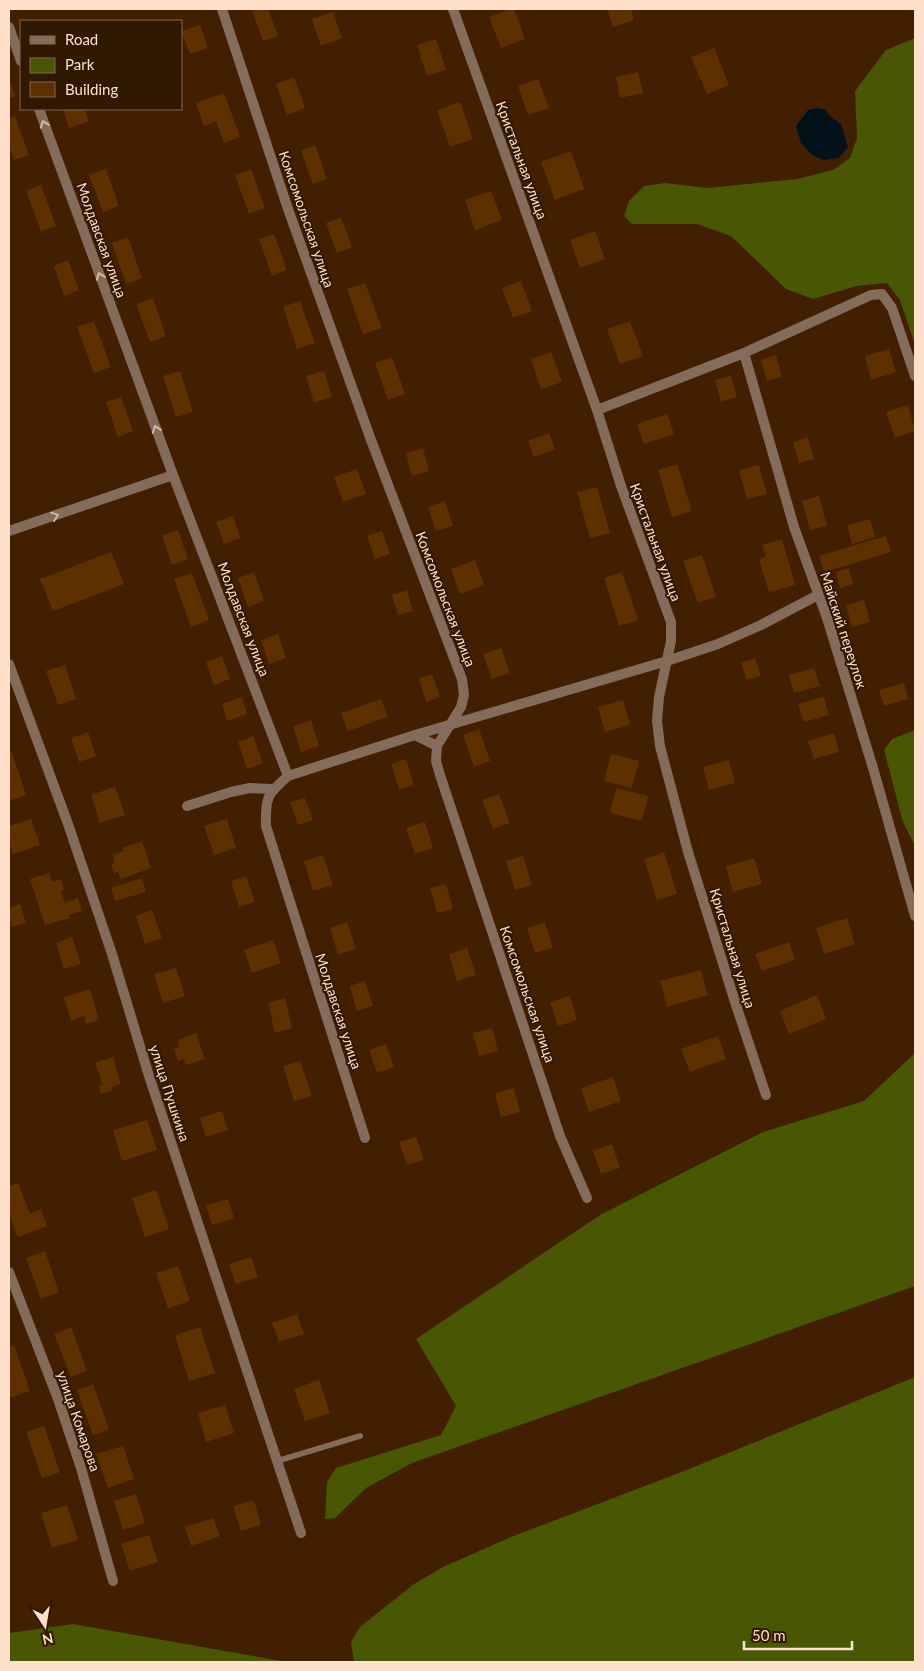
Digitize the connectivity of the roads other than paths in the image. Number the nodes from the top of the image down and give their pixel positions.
1 (222, 9) edge
2 (453, 9) edge
3 (9, 27) edge
4 (20, 58) edge
5 (39, 110) edge
6 (744, 353) junction
7 (915, 376) edge
8 (597, 410) junction
9 (173, 475) junction
10 (9, 532) edge
11 (818, 595) junction
12 (666, 661) junction
13 (9, 664) edge
14 (449, 726) junction
15 (415, 735) junction
16 (437, 746) junction
17 (288, 776) junction
18 (272, 789) junction
19 (187, 806) dead end
20 (915, 916) edge
21 (766, 1095) dead end
22 (365, 1138) dead end
23 (587, 1198) dead end
24 (9, 1272) edge
25 (360, 1436) dead end
26 (277, 1461) junction
27 (301, 1533) dead end
28 (113, 1582) dead end

1 - 14 street, Комсомольская улица
2 - 8 street, Кристальная улица
3 - 4 street
9 -> 5 street, Молдавская улица
6 - 7 street
6 - 8 street
6 - 11 street, Майский переулок
8 - 12 street, Кристальная улица
10 -> 9 street
9 - 17 street, Молдавская улица
11 - 12 street
11 - 20 street, Майский переулок
12 - 14 street
12 - 21 street, Кристальная улица
13 - 26 street, улица Пушкина
14 - 15 street
14 - 16 street, Комсомольская улица
15 - 16 street
15 - 17 street
16 - 23 street, Комсомольская улица
17 - 18 street
18 - 19 street
18 - 22 street, Молдавская улица
24 - 28 street, улица Комарова
25 - 26 lane
26 - 27 street, улица Пушкина

